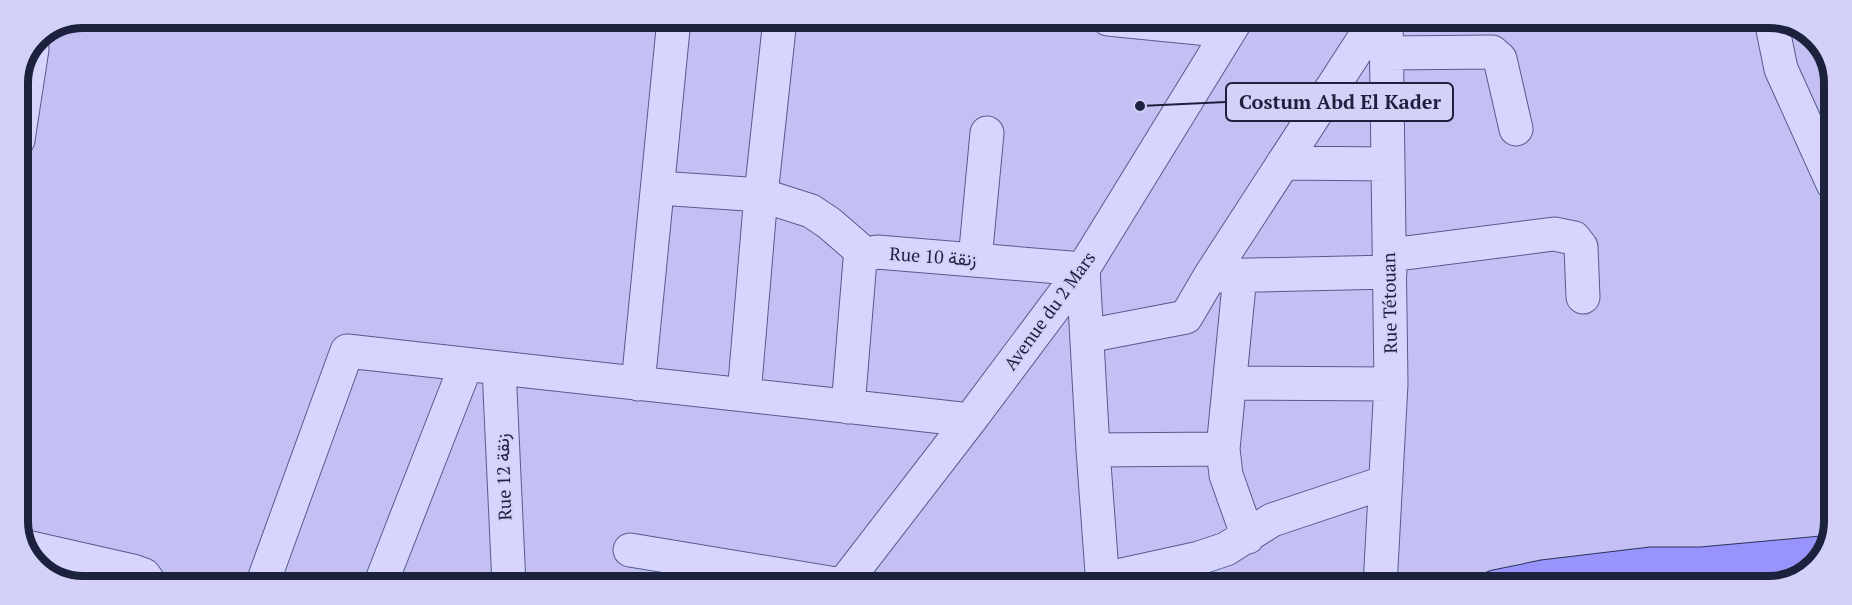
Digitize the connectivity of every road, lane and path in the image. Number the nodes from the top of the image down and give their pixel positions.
1 (673, 28) edge
2 (779, 28) edge
3 (1230, 28) edge
4 (1371, 28) edge
5 (1386, 28) edge
6 (1773, 29) edge
7 (1386, 53) junction
8 (1516, 129) dead end
9 (987, 133) dead end
10 (1823, 162) edge
11 (1283, 163) junction
12 (1388, 164) junction
13 (659, 188) junction
14 (761, 195) junction
15 (866, 255) junction
16 (975, 260) junction
17 (1390, 263) junction
18 (1083, 269) junction
19 (1225, 275) junction
20 (1583, 297) dead end
21 (1087, 336) junction
22 (466, 365) junction
23 (499, 368) junction
24 (1230, 382) junction
25 (638, 384) junction
26 (1391, 384) junction
27 (744, 395) junction
28 (848, 407) junction
29 (970, 420) junction
30 (1222, 449) junction
31 (1093, 450) junction
32 (1386, 482) junction
33 (1248, 537) junction
34 (37, 550) edge
35 (630, 550) dead end
36 (1812, 554) edge
37 (1702, 564) junction
38 (145, 576) edge
39 (265, 576) edge
40 (384, 576) edge
41 (509, 576) edge
42 (787, 576) edge
43 (849, 576) edge
44 (1103, 576) edge
45 (1127, 576) edge
46 (1381, 576) edge
47 (1550, 576) edge
48 (1744, 576) edge

1 - 13 street
2 - 14 street
3 - 18 street, Avenue du 2 Mars
4 - 11 street
5 - 7 street, Rue Tétouan
6 - 10 street
7 - 8 street
7 - 12 street, Rue Tétouan
9 - 16 street
11 - 12 street
11 - 19 street
12 - 17 street, Rue Tétouan
13 - 14 street
13 - 25 street
14 - 15 street
14 - 27 street
15 - 16 street, Rue 10 زنقة
15 - 28 street, Rue 10 زنقة
16 - 18 street, Rue 10 زنقة
17 - 19 street
17 - 20 street
17 - 26 street, Rue Tétouan
18 - 21 street
18 - 29 street, Avenue du 2 Mars
19 - 21 street
19 - 24 street
21 - 31 street
22 - 23 street
22 - 39 street
22 - 40 street
23 - 25 street
23 - 41 street, Rue 12 زنقة
24 - 26 street
24 - 30 street
25 - 27 street
26 - 32 street, Rue Tétouan
27 - 28 street
28 - 29 street
29 - 43 street, Avenue du 2 Mars
30 - 31 street
30 - 33 street
31 - 44 street
32 - 33 street
32 - 46 street, Rue Tétouan
33 - 45 street
34 - 38 street
35 - 42 street
36 - 37 main road
37 - 47 main road
37 - 48 main road

